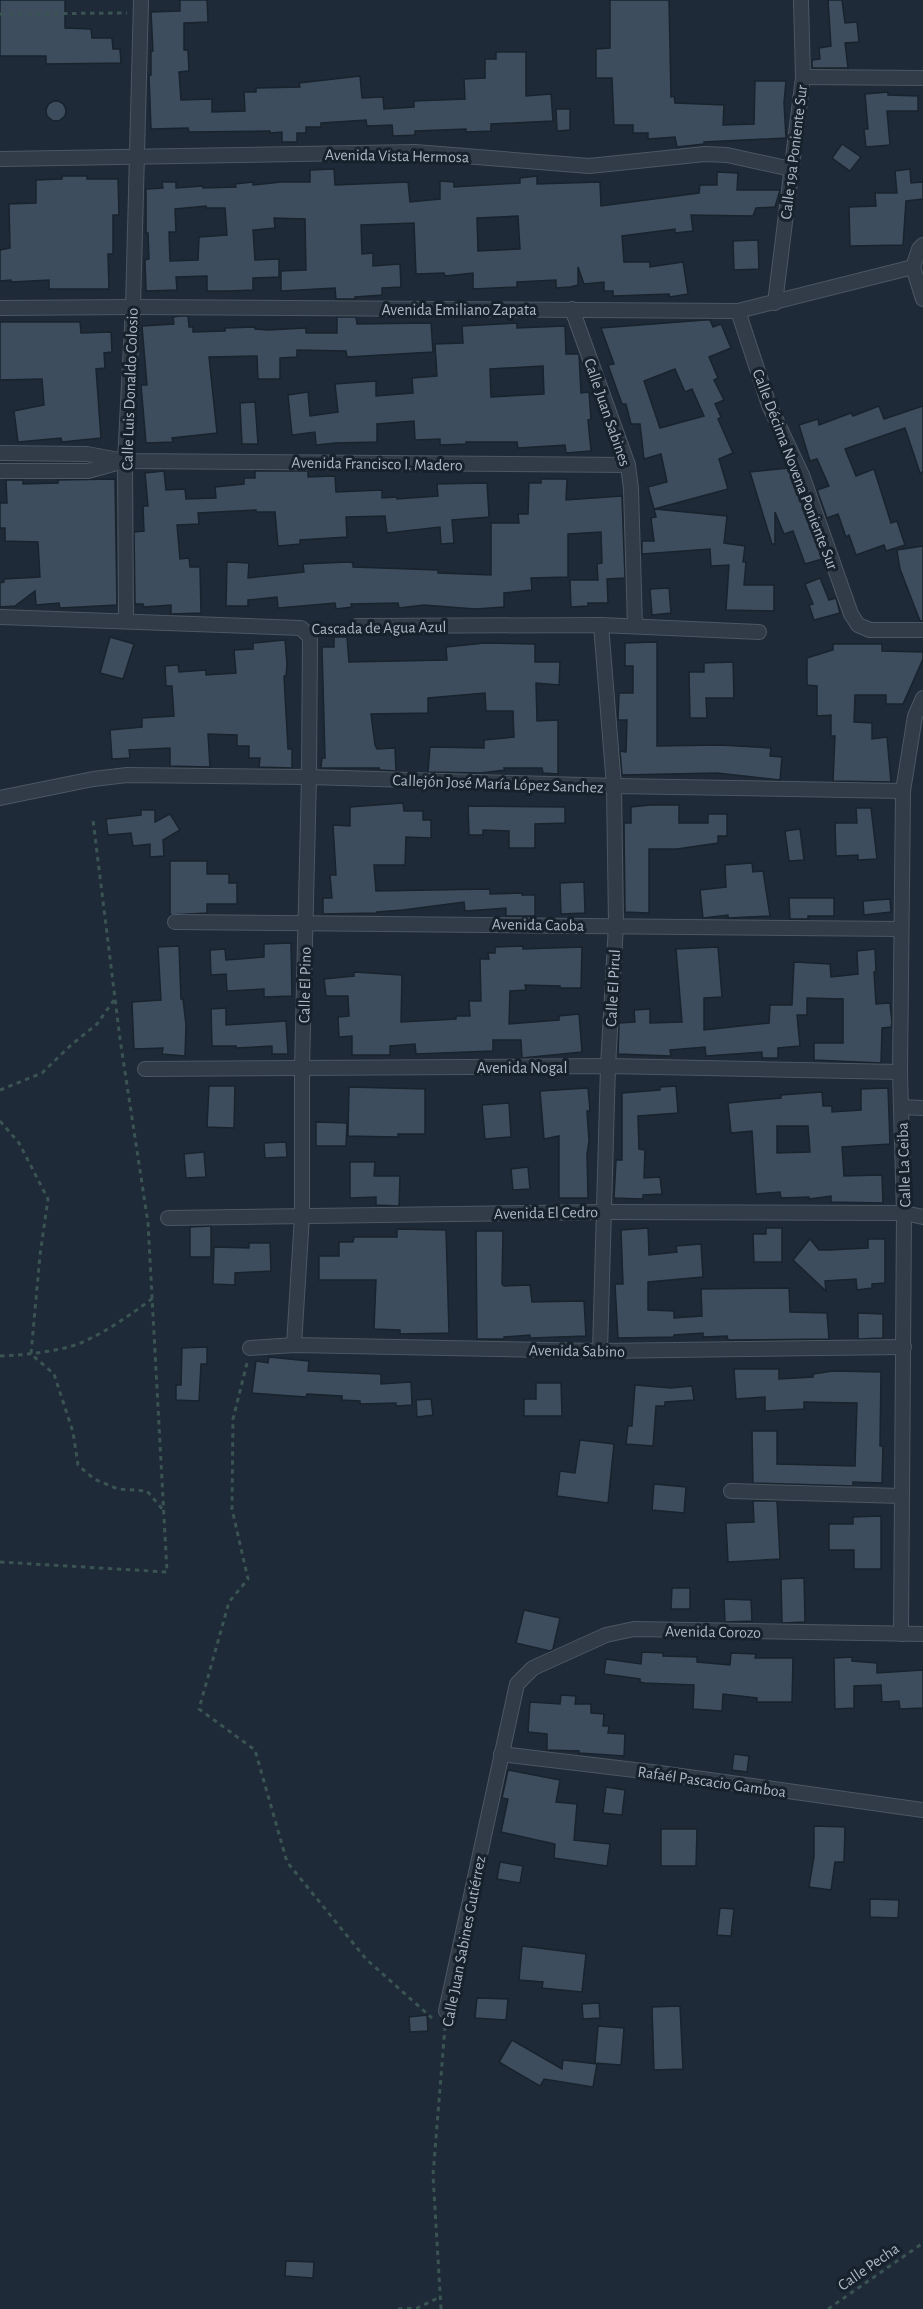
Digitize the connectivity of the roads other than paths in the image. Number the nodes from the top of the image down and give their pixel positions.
1 (801, 0) edge
2 (141, 6) edge
3 (803, 77) junction
4 (923, 78) edge
5 (137, 158) junction
6 (0, 159) edge
7 (791, 169) junction
8 (923, 245) edge
9 (913, 267) junction
10 (923, 299) edge
11 (775, 303) junction
12 (133, 307) junction
13 (0, 308) edge
14 (572, 309) junction
15 (738, 311) junction
16 (0, 453) edge
17 (125, 461) junction
18 (628, 465) junction
19 (0, 471) edge
20 (0, 617) edge
21 (126, 620) junction
22 (601, 625) junction
23 (357, 626) road end
24 (635, 626) junction
25 (301, 628) joint
26 (923, 630) edge
27 (759, 632) dead end
28 (923, 698) edge
29 (309, 777) junction
30 (614, 786) junction
31 (903, 791) junction
32 (0, 798) edge
33 (175, 922) dead end
34 (305, 922) junction
35 (616, 925) junction
36 (901, 929) junction
37 (608, 1066) junction
38 (302, 1068) junction
39 (145, 1069) dead end
40 (900, 1072) junction
41 (901, 1107) junction
42 (923, 1108) edge
43 (604, 1212) junction
44 (904, 1213) junction
45 (302, 1216) junction
46 (923, 1217) edge
47 (168, 1218) dead end
48 (294, 1345) junction
49 (904, 1347) junction
50 (250, 1348) road end
51 (600, 1351) junction
52 (731, 1491) dead end
53 (901, 1496) junction
54 (902, 1634) junction
55 (923, 1634) edge
56 (517, 1684) joint
57 (501, 1754) junction
58 (923, 1810) edge
59 (446, 2012) road end

1 - 3 street, Calle 19a Poniente Sur
2 - 5 street, Calle Luis Donaldo Colosio
3 - 4 street
3 - 7 street, Calle 19a Poniente Sur
5 - 6 street, Avenida Vista Hermosa
5 - 7 street, Avenida Vista Hermosa
5 - 12 street, Calle Luis Donaldo Colosio
7 - 11 street, Calle 19a Poniente Sur
8 - 9 street
9 - 10 street
9 - 11 street, Avenida Emiliano Zapata
11 - 15 street, Avenida Emiliano Zapata
12 - 13 street, Avenida Emiliano Zapata
12 - 14 street, Avenida Emiliano Zapata
12 - 17 street, Calle Luis Donaldo Colosio
14 - 15 street, Avenida Emiliano Zapata
14 - 18 street, Calle Juan Sabines
15 - 26 street, Calle Décima Novena Poniente Sur
16 - 17 street, Avenida Francisco I. Madero
17 - 18 street, Avenida Francisco I. Madero
17 - 19 street, Avenida Francisco I. Madero
17 - 21 street, Calle Luis Donaldo Colosio
18 - 24 street, Calle Juan Sabines
20 - 21 street, Cascada de Agua Azul
21 - 25 street, Cascada de Agua Azul
22 - 23 street, Cascada de Agua Azul
22 - 24 street, Cascada de Agua Azul
22 - 30 street, Calle El Pirul
24 - 27 street, Cascada de Agua Azul
25 - 29 street, Calle El Pino
28 - 31 street, Calle La Ceiba
29 - 30 street, Callejón José María López Sanchez
29 - 32 street, Callejón José María López Sanchez
29 - 34 street, Calle El Pino
30 - 31 street, Callejón José María López Sanchez
30 - 35 street, Calle El Pirul
31 - 36 street, Calle La Ceiba
33 - 34 street, Avenida Caoba
34 - 35 street, Avenida Caoba
34 - 38 street, Calle El Pino
35 - 36 street, Avenida Caoba
35 - 37 street, Calle El Pirul
36 - 40 street, Calle La Ceiba
37 - 38 street, Avenida Nogal
37 - 40 street, Avenida Nogal
37 - 43 street, Calle El Pirul
38 - 39 street, Avenida Nogal
38 - 45 street, Calle El Pino
40 - 41 street, Calle La Ceiba
41 - 42 street
41 - 44 street, Calle La Ceiba
43 - 44 street, Avenida El Cedro
43 - 45 street, Avenida El Cedro
43 - 51 street, Calle El Pirul
44 - 46 street, Avenida El Cedro
44 - 49 street, Calle La Ceiba
45 - 47 street, Avenida El Cedro
45 - 48 street, Calle El Pino
48 - 50 street, Avenida Sabino
48 - 51 street, Avenida Sabino
49 - 51 street, Avenida Sabino
49 - 53 street, Calle La Ceiba
52 - 53 street
53 - 54 street, Calle La Ceiba
54 - 55 street, Avenida Corozo
54 - 56 street, Avenida Corozo
56 - 57 street, Calle Juan Sabines Gutiérrez
57 - 58 street, Rafaél Pascacio Gamboa
57 - 59 street, Calle Juan Sabines Gutiérrez

